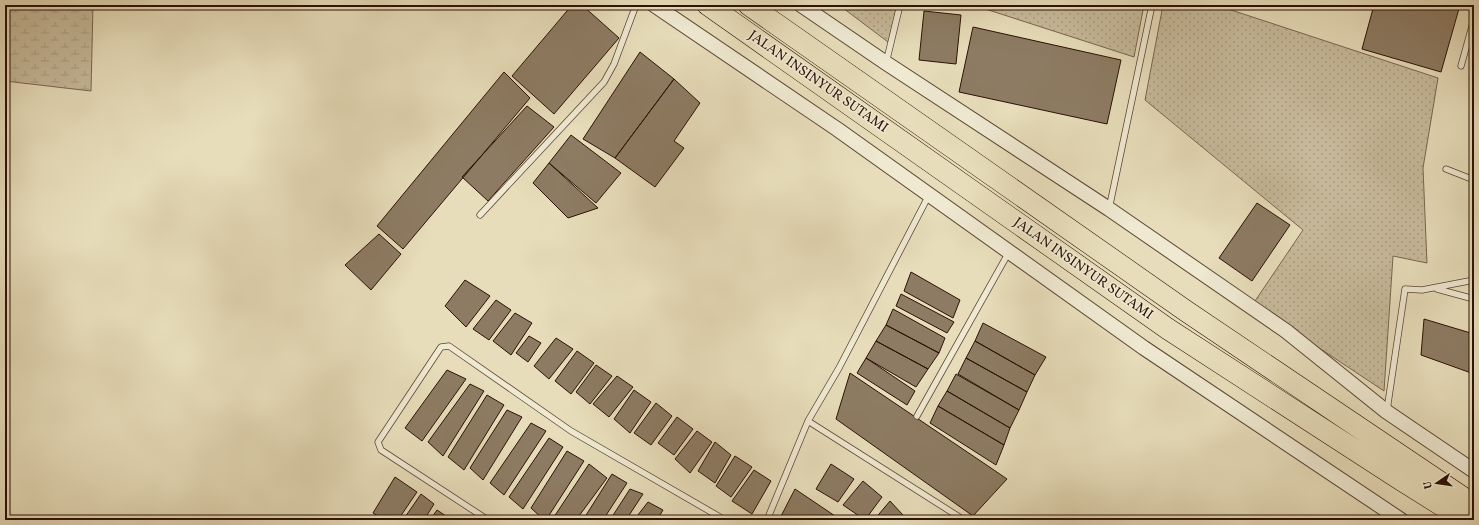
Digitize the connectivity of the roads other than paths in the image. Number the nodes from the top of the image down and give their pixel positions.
1 (636, 5) edge
2 (654, 5) edge
3 (708, 5) edge
4 (749, 5) edge
5 (801, 5) edge
6 (900, 5) edge
7 (1152, 5) edge
8 (1474, 18) edge
9 (886, 63) junction
10 (1461, 66) dead end
11 (1446, 169) dead end
12 (1474, 180) edge
13 (929, 195) junction
14 (1109, 209) junction
15 (480, 215) dead end
16 (1009, 252) junction
17 (1474, 280) edge
18 (1435, 288) junction
19 (1474, 299) edge
20 (1387, 412) junction
21 (917, 416) dead end
22 (808, 421) junction
23 (1474, 471) edge
24 (1398, 478) junction
25 (1474, 505) edge
26 (488, 520) edge
27 (725, 520) edge
28 (767, 520) edge
29 (964, 520) edge
30 (1401, 520) edge
31 (1442, 520) edge
32 (1465, 520) edge

1 - 15 lane
2 - 13 street
3 - 24 highway, JALAN INSINYUR SUTAMI
4 - 25 highway, JALAN INSINYUR SUTAMI
5 - 9 street
6 - 9 lane
7 - 14 lane
8 - 10 lane
9 - 14 street
11 - 12 lane
13 - 16 street
13 - 22 lane
14 - 20 street
16 - 21 lane
16 - 30 street
17 - 18 lane
18 - 19 lane
18 - 20 lane
20 - 23 street
22 - 28 lane
22 - 29 lane
24 - 31 highway
24 - 32 highway, JALAN INSINYUR SUTAMI
26 - 27 lane

